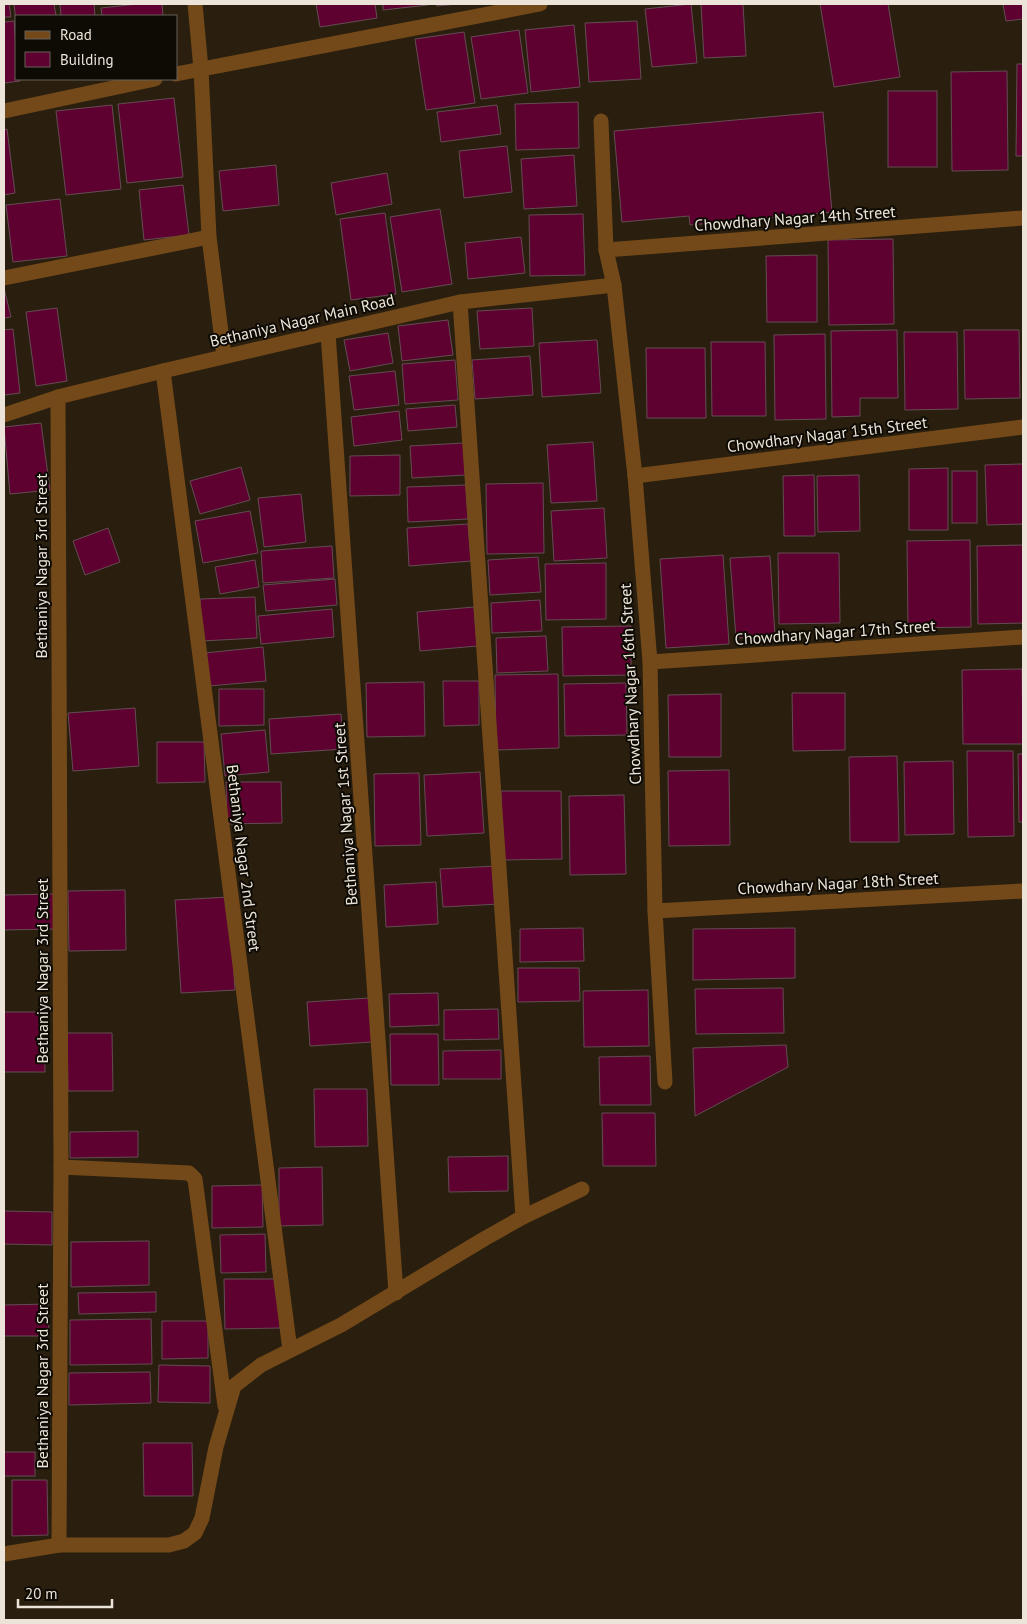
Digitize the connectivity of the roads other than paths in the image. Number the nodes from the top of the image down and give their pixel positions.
1 (195, 4) edge
2 (540, 4) edge
3 (201, 69) junction
4 (178, 74) edge
5 (150, 80) edge
6 (4, 111) edge
7 (601, 121) dead end
8 (1023, 218) edge
9 (209, 237) junction
10 (606, 250) junction
11 (4, 278) edge
12 (614, 285) junction
13 (460, 302) junction
14 (328, 333) junction
15 (224, 356) junction
16 (162, 371) junction
17 (58, 397) junction
18 (4, 414) edge
19 (1023, 427) edge
20 (635, 476) junction
21 (1023, 637) edge
22 (650, 662) junction
23 (1023, 891) edge
24 (655, 911) junction
25 (665, 1082) dead end
26 (61, 1167) junction
27 (582, 1189) dead end
28 (523, 1217) junction
29 (396, 1293) junction
30 (290, 1350) junction
31 (226, 1410) junction
32 (59, 1545) junction
33 (4, 1554) edge

1 - 3 street
2 - 3 street
3 - 4 street
3 - 9 street
5 - 6 street
7 - 10 street
8 - 10 street, Chowdhary Nagar 14th Street
9 - 11 street
9 - 15 street
10 - 12 street
12 - 13 street, Bethaniya Nagar Main Road
12 - 20 street, Chowdhary Nagar 16th Street
13 - 14 street, Bethaniya Nagar Main Road
13 - 28 street
14 - 15 street, Bethaniya Nagar Main Road
14 - 29 street, Bethaniya Nagar 1st Street
15 - 16 street, Bethaniya Nagar Main Road
16 - 17 street, Bethaniya Nagar Main Road
16 - 30 street, Bethaniya Nagar 2nd Street
17 - 18 street, Bethaniya Nagar Main Road
17 - 26 street, Bethaniya Nagar 3rd Street
19 - 20 street, Chowdhary Nagar 15th Street
20 - 22 street, Chowdhary Nagar 16th Street
21 - 22 street, Chowdhary Nagar 17th Street
22 - 24 street, Chowdhary Nagar 16th Street
23 - 24 street, Chowdhary Nagar 18th Street
24 - 25 street, Chowdhary Nagar 16th Street
26 - 31 street
26 - 32 street, Bethaniya Nagar 3rd Street
27 - 28 street
28 - 29 street
29 - 30 street
30 - 31 street
31 - 32 street
32 - 33 street

